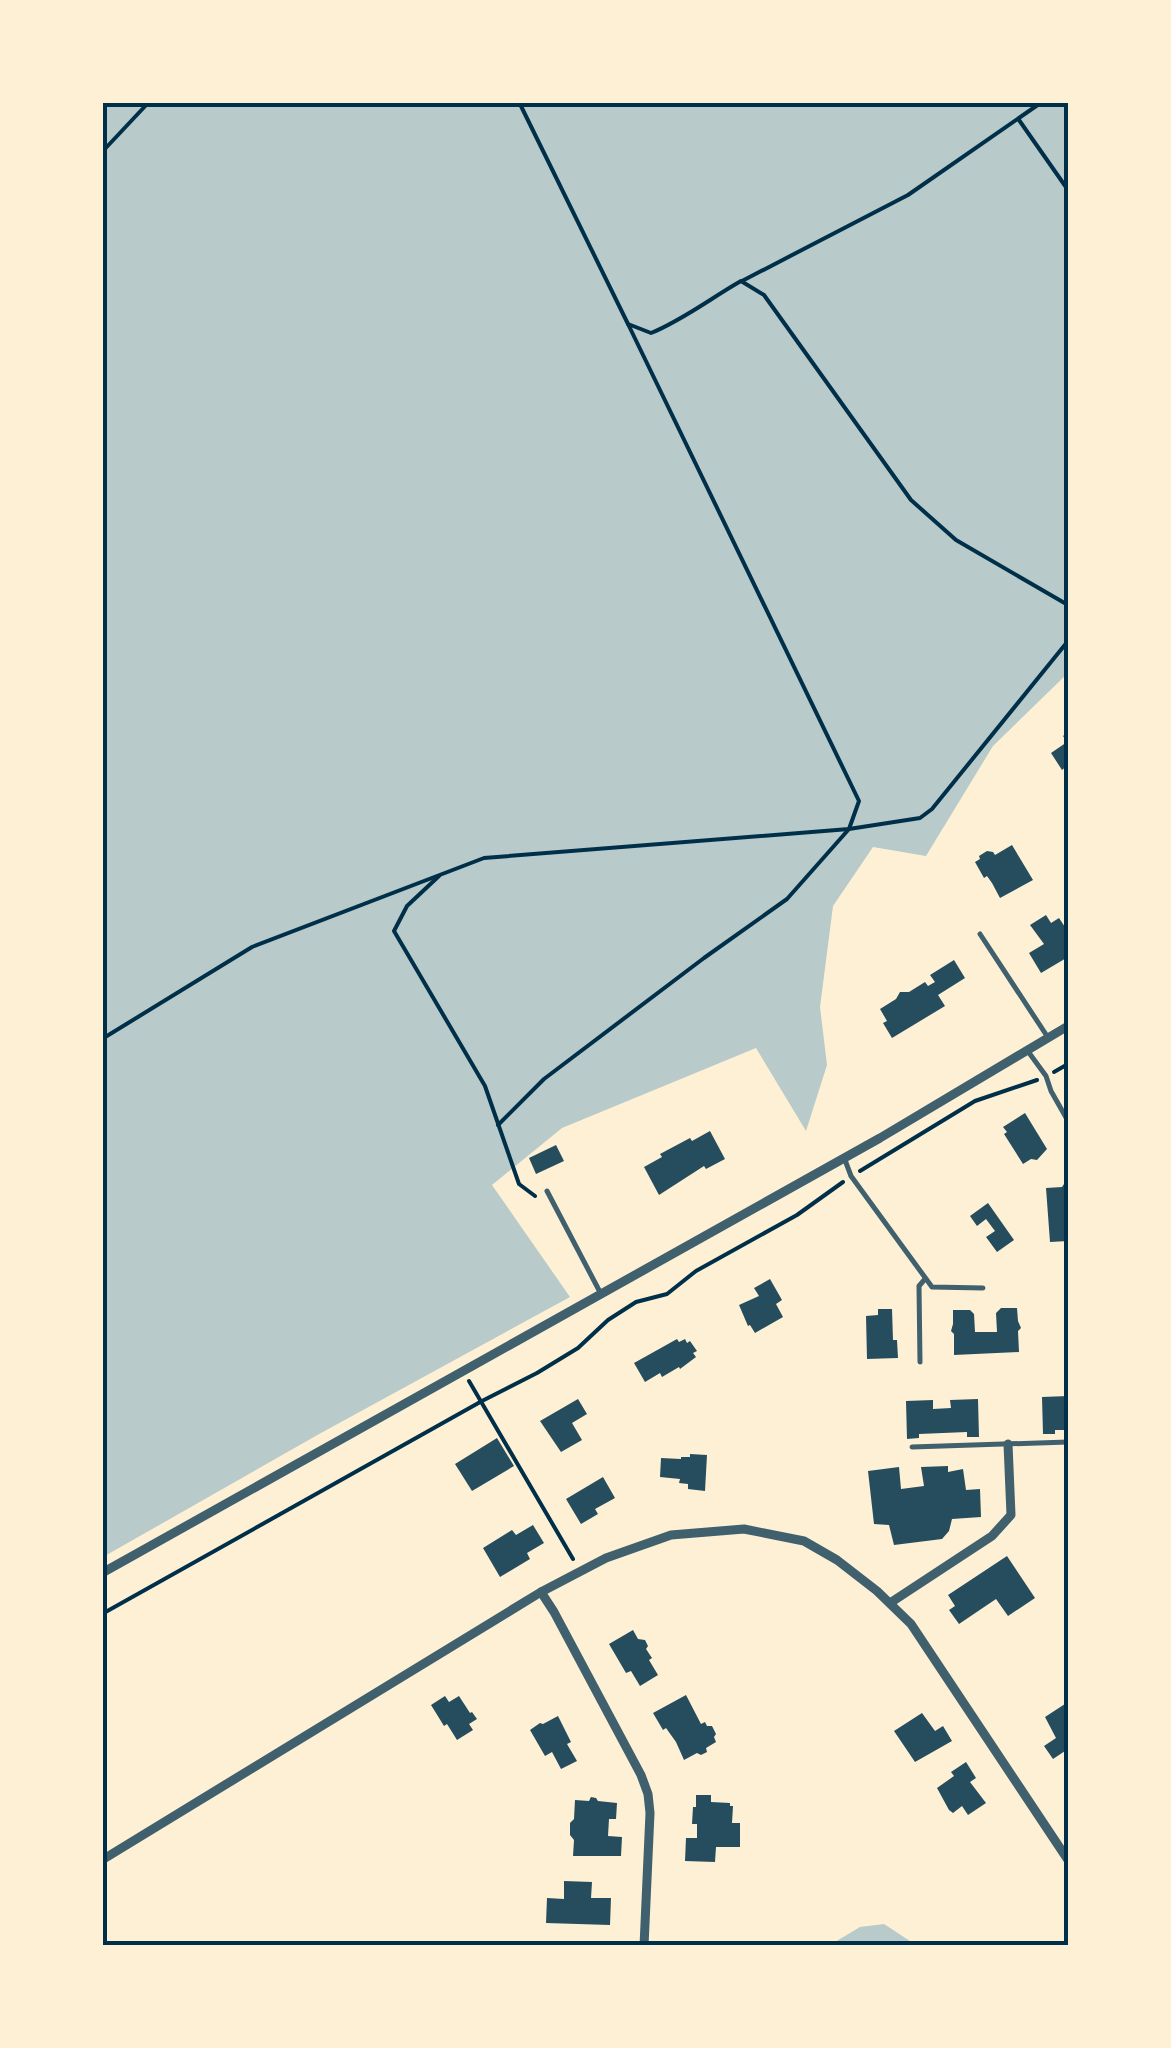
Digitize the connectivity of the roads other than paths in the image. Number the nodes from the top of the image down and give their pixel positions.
1 (980, 934) dead end
2 (1068, 1026) edge
3 (1048, 1038) junction
4 (1027, 1050) junction
5 (1068, 1121) edge
6 (844, 1157) junction
7 (546, 1191) dead end
8 (924, 1279) junction
9 (983, 1288) dead end
10 (601, 1294) junction
11 (920, 1362) dead end
12 (1068, 1442) edge
13 (1008, 1444) junction
14 (912, 1448) dead end
15 (102, 1572) edge
16 (540, 1592) junction
17 (890, 1603) junction
18 (1067, 1854) edge
19 (102, 1860) edge
20 (644, 1946) edge

1 - 3 lane
2 - 3 street
3 - 4 street
4 - 5 lane
4 - 6 street
6 - 8 lane
6 - 10 street
7 - 10 lane
8 - 9 lane
8 - 11 lane
10 - 15 street
12 - 13 lane
13 - 14 lane
13 - 17 street
16 - 17 street
16 - 19 street
16 - 20 street
17 - 18 street

